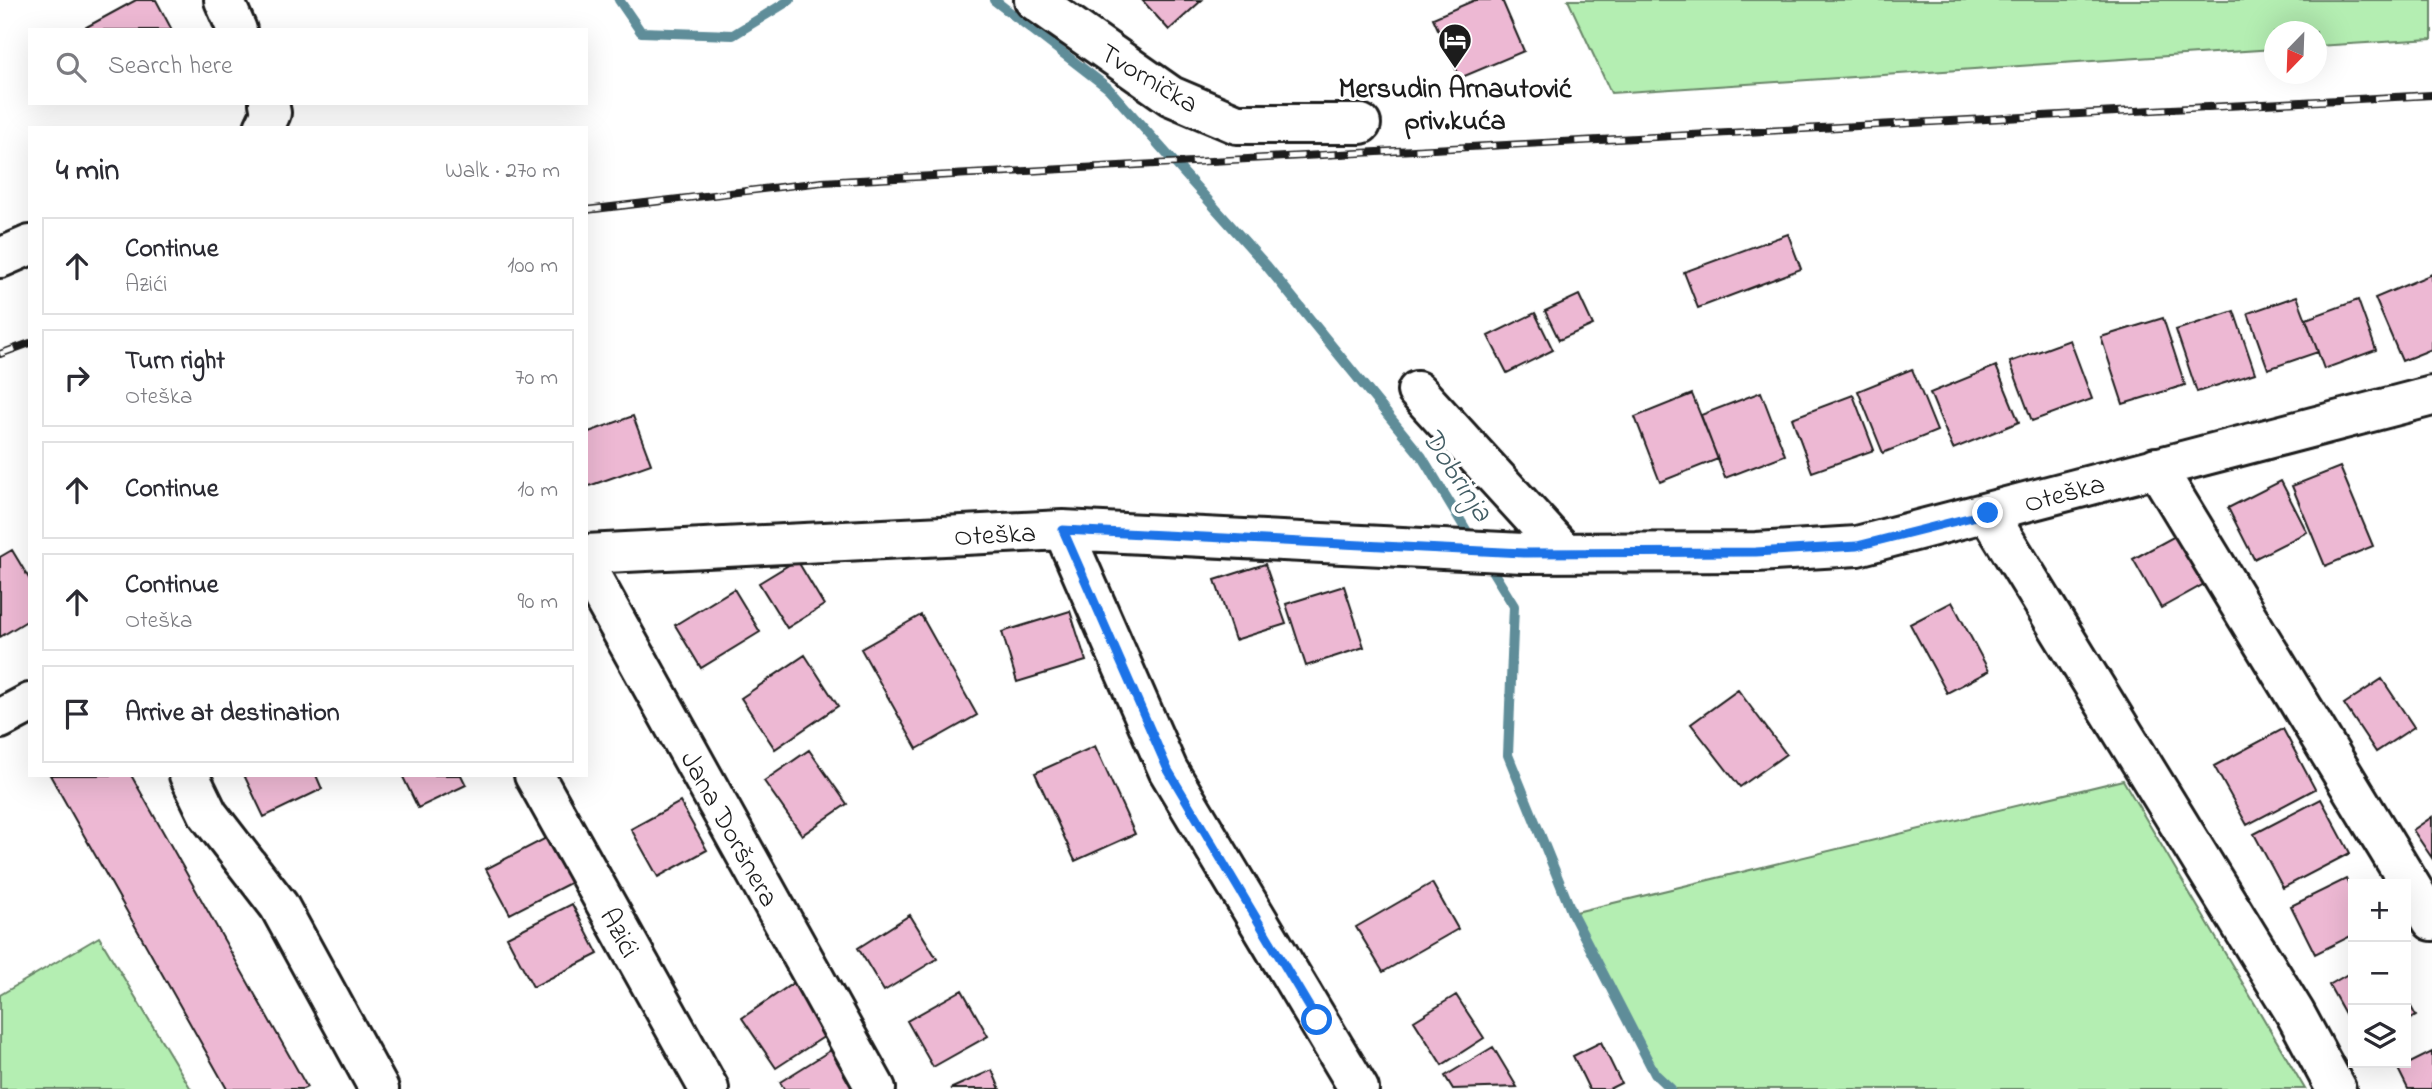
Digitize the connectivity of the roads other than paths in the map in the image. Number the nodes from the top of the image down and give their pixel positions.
1 (223, 0) edge
2 (1034, 0) edge
3 (236, 28) edge
4 (269, 105) edge
5 (1361, 124) dead end
6 (265, 126) edge
7 (28, 246) edge
8 (0, 258) edge
9 (1417, 391) dead end
10 (2432, 396) edge
11 (2156, 467) junction
12 (1988, 513) junction
13 (1063, 530) junction
14 (1564, 553) junction
15 (588, 554) edge
16 (588, 571) edge
17 (28, 704) edge
18 (0, 719) edge
19 (191, 777) edge
20 (535, 777) edge
21 (2432, 920) edge
22 (379, 1089) edge
23 (709, 1089) edge
24 (876, 1089) edge
25 (1359, 1089) edge
26 (2336, 1089) edge

1 - 3 street
2 - 5 street, Tvornička
4 - 6 street
7 - 8 street
9 - 14 street
10 - 11 street, Oteška
11 - 12 street, Oteška
11 - 21 street
12 - 14 street, Oteška
12 - 26 street
13 - 14 street, Oteška
13 - 15 street, Oteška
13 - 25 street
16 - 24 street, Jana Doršnera
17 - 18 street
19 - 22 street
20 - 23 street, Azići

